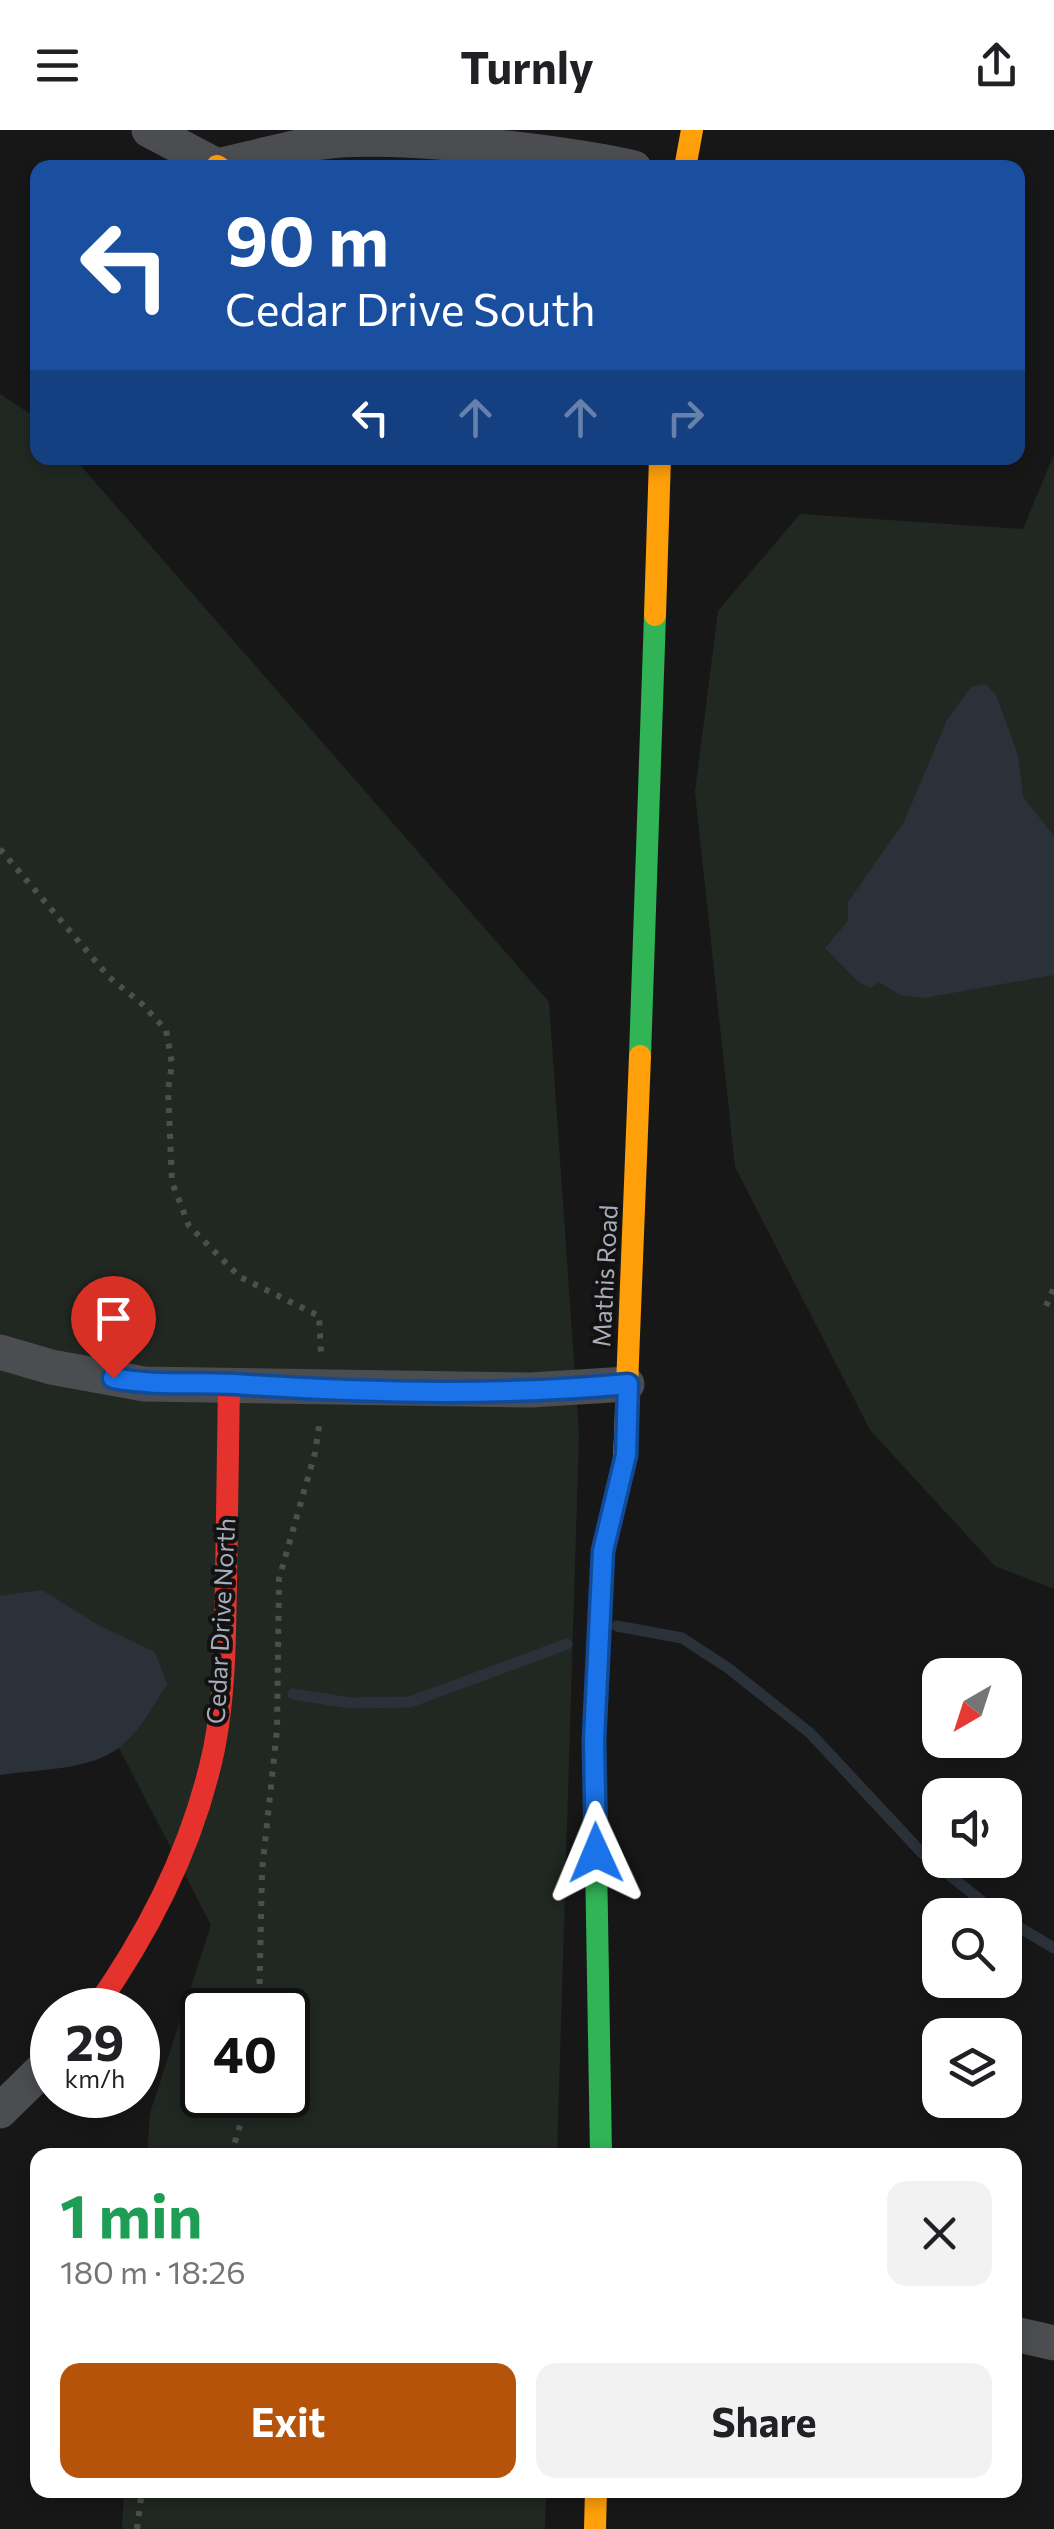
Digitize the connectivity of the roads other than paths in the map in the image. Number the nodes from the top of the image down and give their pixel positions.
1 (150, 130) edge
2 (692, 130) edge
3 (205, 160) edge
4 (246, 160) edge
5 (593, 160) edge
6 (686, 160) edge
7 (660, 465) edge
8 (0, 1352) edge
9 (229, 1384) junction
10 (628, 1384) junction
11 (108, 1988) edge
12 (30, 2082) edge
13 (0, 2111) edge
14 (601, 2148) edge
15 (1022, 2336) edge
16 (1054, 2343) edge
17 (596, 2498) edge
18 (595, 2529) edge

1 - 3 street
2 - 6 street
4 - 5 street
7 - 10 street, Mathis Road
8 - 9 street
9 - 10 street
9 - 11 street, Cedar Drive North
10 - 14 street, Mathis Road
12 - 13 street
15 - 16 street
17 - 18 street

